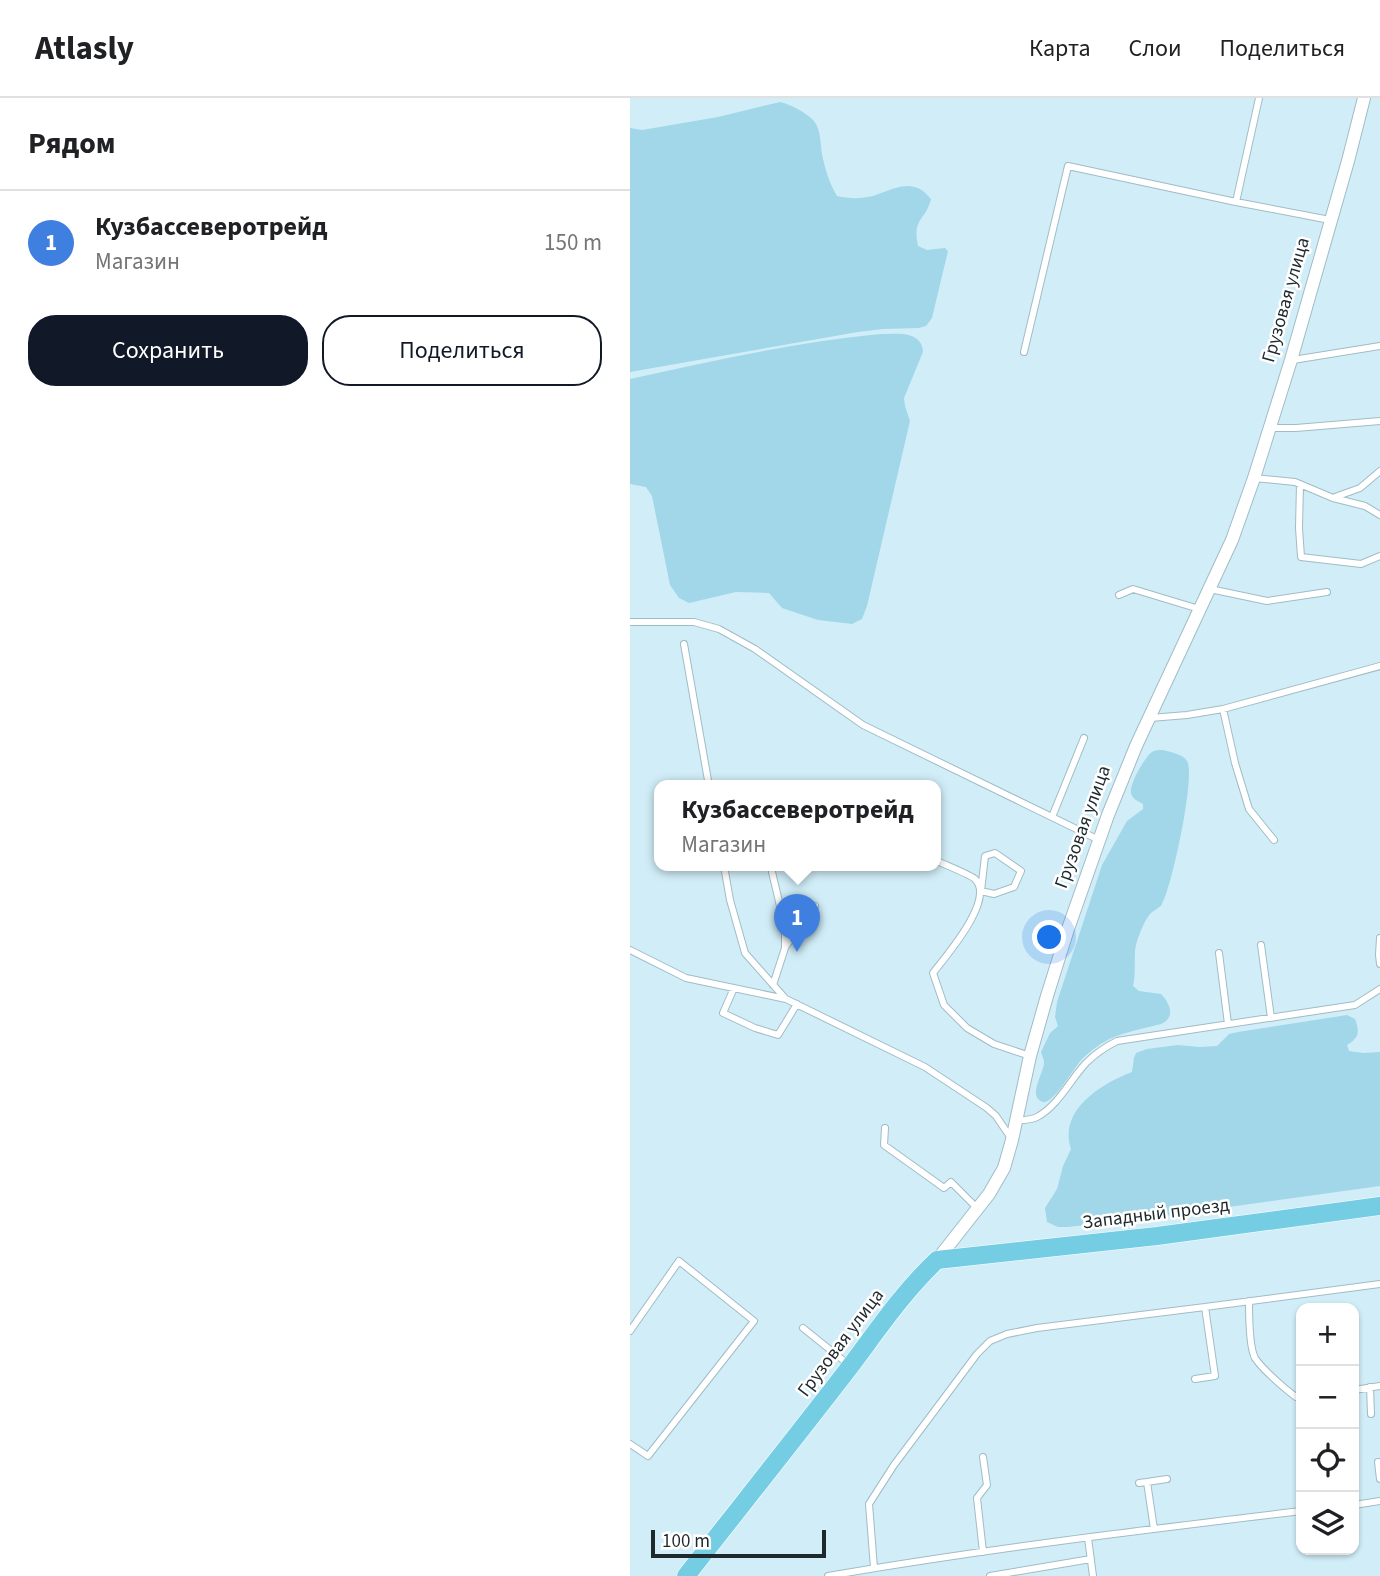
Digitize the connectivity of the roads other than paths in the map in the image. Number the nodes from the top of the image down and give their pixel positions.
1 (1259, 98) edge
2 (1364, 98) edge
3 (1236, 202) junction
4 (1330, 220) junction
5 (1380, 346) edge
6 (1024, 352) dead end
7 (1291, 360) junction
8 (1380, 421) edge
9 (1270, 428) junction
10 (1380, 471) edge
11 (1254, 478) junction
12 (1300, 484) junction
13 (1333, 498) junction
14 (1380, 515) edge
15 (1380, 556) edge
16 (1210, 589) junction
17 (1327, 592) dead end
18 (1119, 596) dead end
19 (1199, 609) junction
20 (630, 622) edge
21 (684, 644) dead end
22 (1380, 666) edge
23 (1223, 709) junction
24 (1150, 718) junction
25 (1084, 738) dead end
26 (708, 780) edge
27 (1052, 817) junction
28 (1099, 840) junction
29 (1274, 840) dead end
30 (941, 863) edge
31 (725, 871) edge
32 (772, 872) dead end
33 (981, 891) junction
34 (815, 906) dead end
35 (1380, 938) edge
36 (1261, 945) dead end
37 (785, 948) junction
38 (630, 950) edge
39 (1220, 953) dead end
40 (1380, 964) edge
41 (773, 985) junction
42 (734, 988) junction
43 (1380, 989) edge
44 (786, 999) junction
45 (797, 1004) junction
46 (1271, 1018) junction
47 (1228, 1024) junction
48 (1030, 1056) junction
49 (1016, 1121) junction
50 (885, 1128) dead end
51 (1012, 1140) junction
52 (1380, 1206) edge
53 (977, 1208) junction
54 (937, 1260) junction
55 (1380, 1284) edge
56 (1249, 1301) junction
57 (1205, 1307) junction
58 (803, 1328) dead end
59 (630, 1331) edge
60 (850, 1366) junction
61 (1195, 1379) dead end
62 (1380, 1386) edge
63 (1370, 1387) junction
64 (1359, 1389) edge
65 (1296, 1397) edge
66 (1371, 1414) dead end
67 (630, 1444) edge
68 (983, 1457) dead end
69 (1378, 1462) edge
70 (1167, 1479) dead end
71 (1380, 1479) edge
72 (1147, 1482) junction
73 (1139, 1483) dead end
74 (1380, 1501) edge
75 (1359, 1503) edge
76 (1296, 1512) edge
77 (1154, 1529) junction
78 (1088, 1538) junction
79 (983, 1552) junction
80 (1091, 1559) junction
81 (885, 1566) junction
82 (874, 1568) junction
83 (686, 1576) edge
84 (828, 1576) edge
85 (886, 1576) edge
86 (990, 1576) edge
87 (1093, 1576) edge

1 - 3 lane
2 - 4 street, Грузовая улица
3 - 4 lane
3 - 6 lane
4 - 7 street, Грузовая улица
5 - 7 lane
7 - 9 street, Грузовая улица
8 - 9 lane
9 - 11 street, Грузовая улица
10 - 13 lane
11 - 12 lane
11 - 16 street, Грузовая улица
12 - 13 lane
12 - 15 lane
13 - 14 lane
16 - 17 lane
16 - 19 street, Грузовая улица
18 - 19 lane
19 - 24 street, Грузовая улица
20 - 27 lane
21 - 26 lane
22 - 23 lane
23 - 24 lane
23 - 29 lane
24 - 28 street, Грузовая улица
25 - 27 lane
27 - 28 lane
28 - 48 street, Грузовая улица
30 - 33 lane
31 - 41 lane
32 - 37 lane
33 - 33 lane
33 - 48 lane
34 - 37 lane
35 - 40 lane
36 - 46 lane
37 - 41 lane
38 - 42 lane
39 - 47 lane
41 - 44 lane
42 - 44 lane
42 - 45 lane
43 - 46 lane
44 - 45 lane
45 - 51 lane
46 - 47 lane
47 - 49 lane
48 - 49 street, Грузовая улица
49 - 51 street, Грузовая улица
50 - 53 lane
51 - 53 street, Грузовая улица
52 - 54 main road, Западный проезд
53 - 54 street, Грузовая улица
54 - 60 main road, Грузовая улица
55 - 56 lane
56 - 57 lane
56 - 65 lane
57 - 61 lane
57 - 82 lane
58 - 60 lane
59 - 67 lane
60 - 83 main road, Грузовая улица
62 - 63 lane
63 - 64 lane
63 - 66 lane
68 - 79 lane
69 - 71 lane
70 - 72 lane
72 - 73 lane
72 - 77 lane
74 - 75 lane
76 - 77 lane
77 - 78 lane
78 - 79 lane
78 - 80 lane
79 - 81 lane
80 - 86 lane
80 - 87 lane
81 - 82 lane
81 - 85 lane
82 - 84 lane

